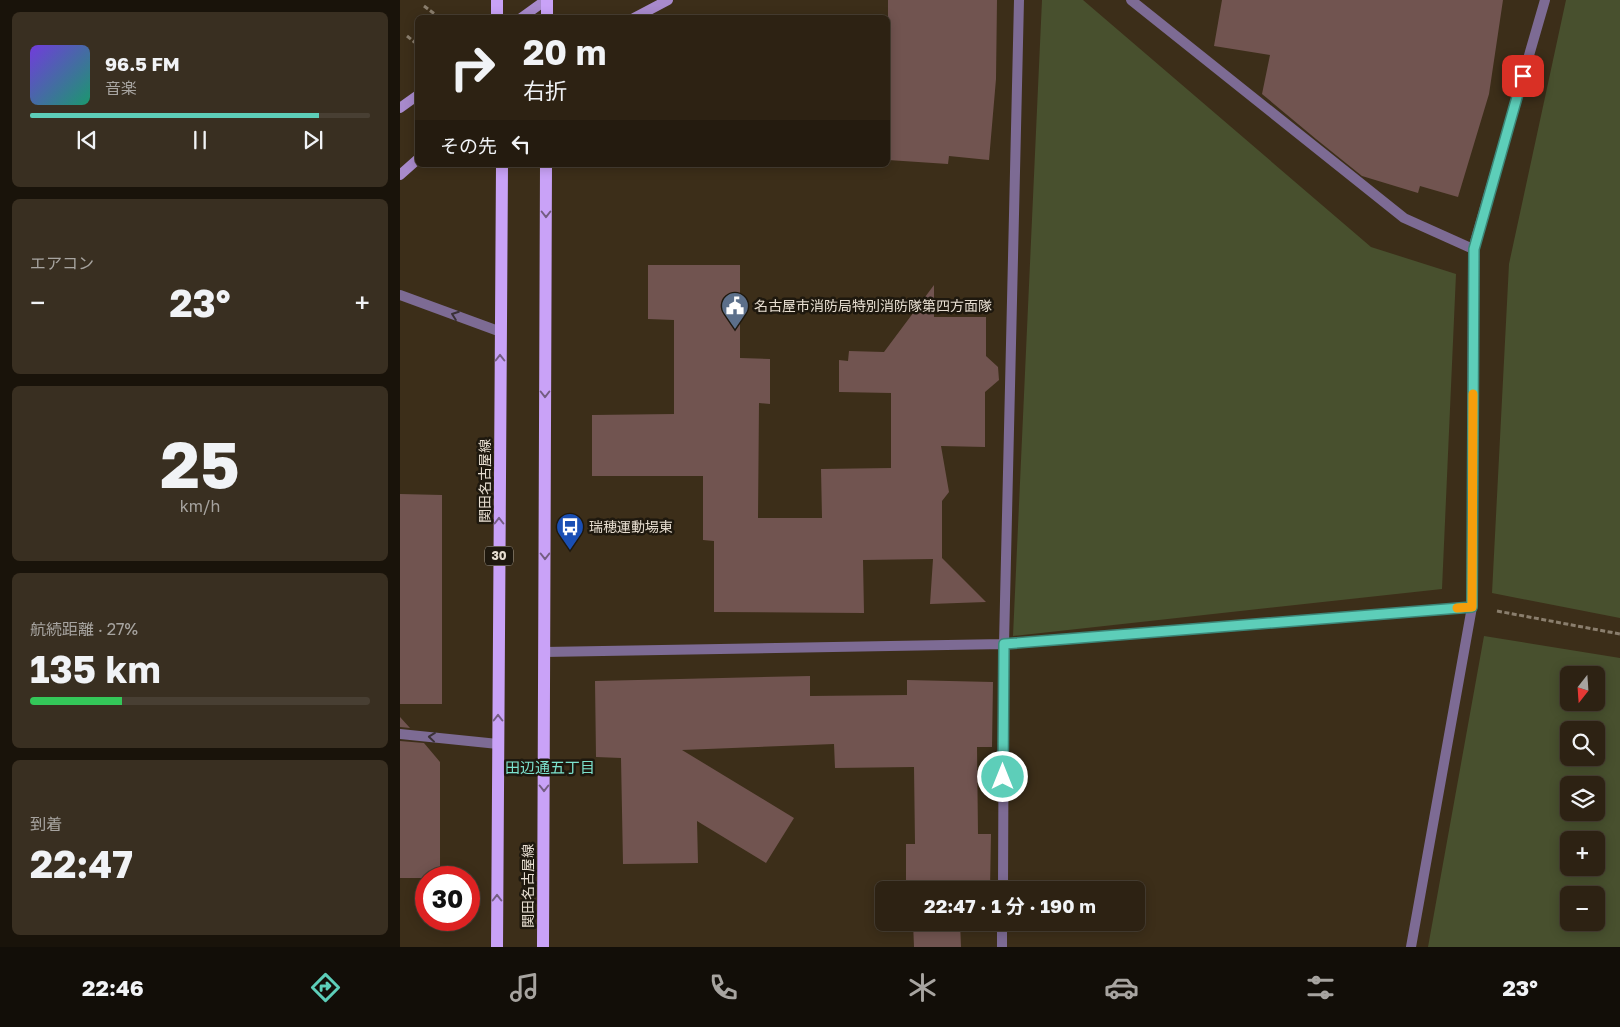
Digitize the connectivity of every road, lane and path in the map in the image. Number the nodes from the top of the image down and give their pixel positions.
1 (497, 0) edge
2 (546, 0) edge
3 (668, 0) edge
4 (1019, 0) edge
5 (1131, 0) edge
6 (1545, 0) edge
7 (424, 6) dead end
8 (436, 15) edge
9 (497, 15) edge
10 (524, 15) edge
11 (547, 15) edge
12 (640, 15) edge
13 (406, 36) dead end
14 (415, 43) edge
15 (415, 97) edge
16 (400, 108) edge
17 (415, 162) edge
18 (502, 167) edge
19 (546, 167) edge
20 (400, 175) edge
21 (1474, 249) junction
22 (400, 295) edge
23 (500, 332) junction
24 (1472, 607) junction
25 (1620, 634) edge
26 (1004, 644) junction
27 (544, 652) junction
28 (400, 734) edge
29 (498, 744) junction
30 (1003, 881) edge
31 (1002, 931) edge
32 (497, 947) edge
33 (543, 947) edge
34 (1002, 947) edge
35 (1411, 947) edge

1 - 9 main road
2 - 10 street
2 - 11 main road
3 - 12 street
4 - 26 street
5 - 21 street
6 - 21 street
7 - 8 path
13 - 14 path
15 - 16 street
17 - 20 street
18 - 23 main road, 関田名古屋線 / 30
19 -> 27 main road, 関田名古屋線
21 - 24 street
23 -> 22 street
29 -> 23 main road, 関田名古屋線 / 30
24 - 25 path
24 - 26 street
24 - 35 street
26 - 27 street
26 - 30 street
27 -> 33 main road, 関田名古屋線
29 -> 28 street
32 -> 29 main road, 関田名古屋線 / 30
31 - 34 street

